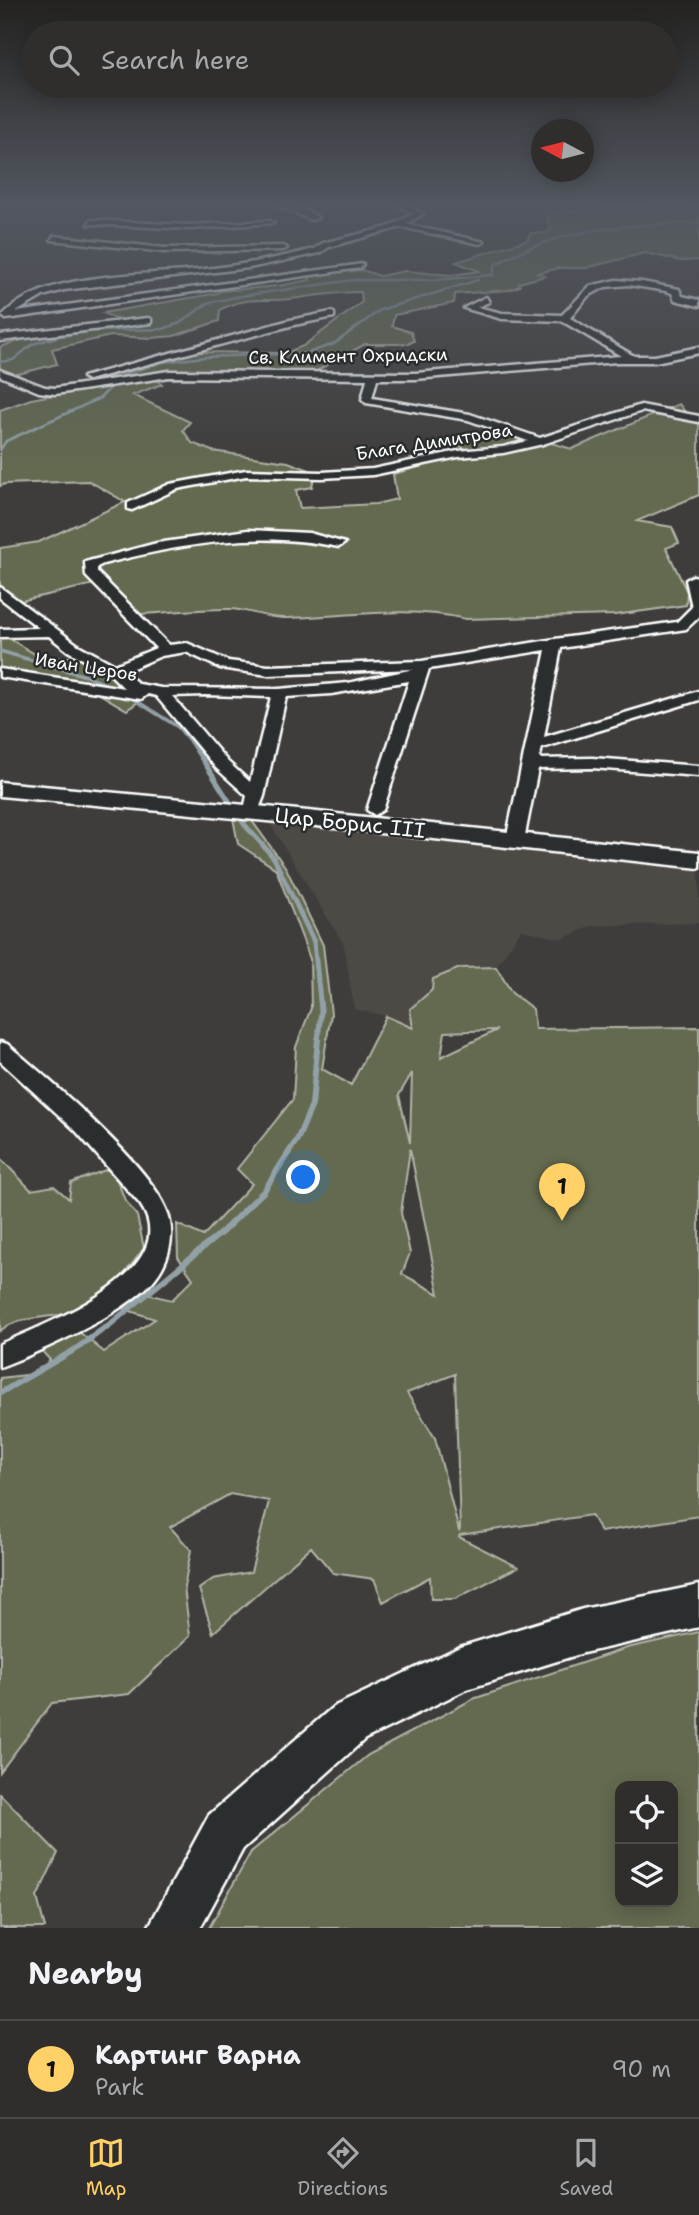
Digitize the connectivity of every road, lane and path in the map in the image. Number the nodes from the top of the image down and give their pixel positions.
1 (45, 294) edge
2 (160, 294) edge
3 (587, 294) edge
4 (677, 294) edge
5 (486, 300) dead end
6 (699, 303) edge
7 (331, 315) dead end
8 (3, 316) edge
9 (564, 318) junction
10 (148, 321) dead end
11 (0, 338) edge
12 (699, 350) edge
13 (632, 359) junction
14 (0, 373) edge
15 (373, 376) junction
16 (55, 391) junction
17 (699, 419) edge
18 (538, 442) junction
19 (132, 506) dead end
20 (339, 543) dead end
21 (693, 580) dead end
22 (0, 591) edge
23 (50, 632) junction
24 (0, 633) edge
25 (555, 643) junction
26 (166, 650) junction
27 (115, 670) junction
28 (420, 671) junction
29 (0, 673) edge
30 (280, 693) junction
31 (699, 695) edge
32 (164, 696) junction
33 (535, 745) junction
34 (530, 764) junction
35 (699, 771) edge
36 (0, 789) edge
37 (254, 805) junction
38 (375, 810) dead end
39 (515, 841) junction
40 (699, 860) edge
41 (0, 1049) edge
42 (0, 1356) edge
43 (699, 1606) edge
44 (173, 1928) edge

1 - 8 street
2 - 8 street
3 - 9 street
4 - 6 street
5 - 9 street
7 - 16 street
9 - 13 street
10 - 11 street
12 - 13 street, Св. Климент Охридски
13 - 15 street, Св. Климент Охридски
14 - 16 street, Св. Климент Охридски
15 - 16 street, Св. Климент Охридски
15 - 18 street
17 - 18 street, Блага Димитрова
18 - 19 street, Блага Димитрова
20 - 26 street
21 - 25 street
22 - 23 street
23 - 24 street
23 - 27 street
25 - 28 street
25 - 33 street
26 - 27 street
26 - 28 street
27 - 32 street
28 - 30 street
28 - 38 street
29 - 32 street, Иван Церов
30 - 32 street
30 - 37 street
31 - 33 street
32 - 37 street
33 - 34 street
34 - 35 street
34 - 39 street
36 - 37 street, Цар Борис III
37 - 39 street, Цар Борис III
39 - 40 street, Цар Борис III
41 - 42 street
43 - 44 street

